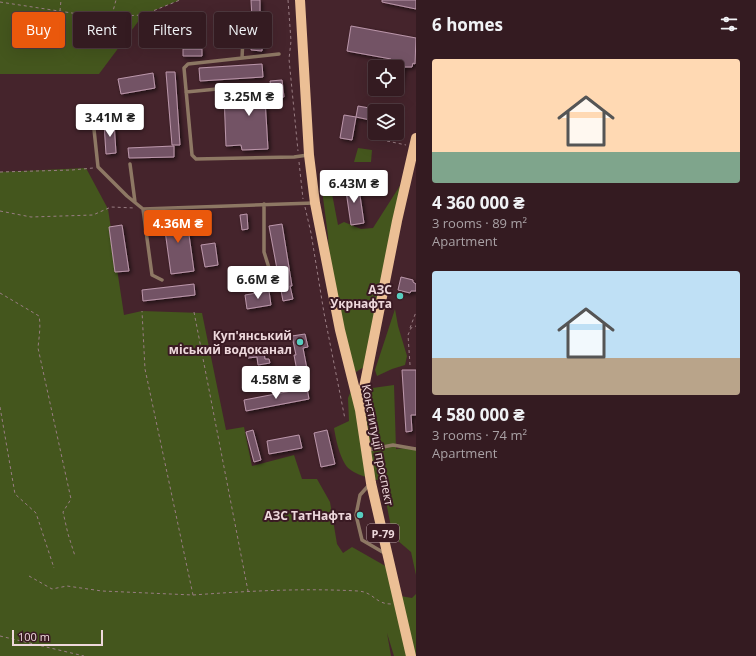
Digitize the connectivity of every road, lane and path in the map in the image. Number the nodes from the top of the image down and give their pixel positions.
1 (61, 0) edge
2 (116, 0) edge
3 (180, 0) edge
4 (300, 0) edge
5 (0, 2) edge
6 (60, 11) junction
7 (113, 12) edge
8 (73, 13) edge
9 (131, 15) edge
10 (242, 48) edge
11 (279, 54) dead end
12 (242, 58) junction
13 (248, 86) dead end
14 (186, 92) junction
15 (93, 120) dead end
16 (388, 141) dead end
17 (415, 141) edge
18 (309, 155) junction
19 (130, 164) dead end
20 (98, 167) junction
21 (0, 172) edge
22 (136, 202) junction
23 (315, 203) junction
24 (264, 204) junction
25 (143, 209) junction
26 (0, 211) edge
27 (162, 280) dead end
28 (275, 287) dead end
29 (0, 293) edge
30 (142, 311) dead end
31 (194, 312) dead end
32 (416, 312) edge
33 (416, 326) edge
34 (409, 332) junction
35 (410, 365) dead end
36 (0, 407) edge
37 (360, 410) junction
38 (416, 449) edge
39 (366, 450) junction
40 (371, 483) junction
41 (75, 556) dead end
42 (388, 556) junction
43 (54, 568) dead end
44 (29, 576) dead end
45 (248, 591) junction
46 (193, 595) junction
47 (398, 599) junction
48 (0, 636) edge
49 (84, 656) edge
50 (411, 656) edge

1 - 6 path
2 - 7 path
3 - 9 path
4 - 18 main road, Конституції проспект / Р-79
5 - 6 path
6 - 8 path
10 - 12 lane
11 - 12 lane
12 - 14 lane
13 - 14 lane
14 - 18 lane
15 - 20 lane
16 - 17 path
17 - 37 main road, Р-79
18 - 23 main road, Конституції проспект / Р-79
19 - 22 lane
20 - 21 path
20 - 22 lane
22 - 25 lane
23 - 24 lane
23 - 37 main road, Конституції проспект / Р-79
24 - 25 lane
24 - 28 lane
25 - 26 path
25 - 27 lane
29 - 41 path
30 - 46 path
31 - 45 path
32 - 34 path
33 - 34 path
34 - 35 path
36 - 43 path
37 - 39 main road, Конституції проспект / Р-79
38 - 39 lane
39 - 40 main road, Конституції проспект / Р-79
40 - 42 main road, Конституції проспект / Р-79
40 - 42 lane
42 - 47 main road, Конституції проспект / Р-79
44 - 46 path
45 - 46 path
45 - 47 path
47 - 50 main road, Конституції проспект / Р-79
48 - 49 path

